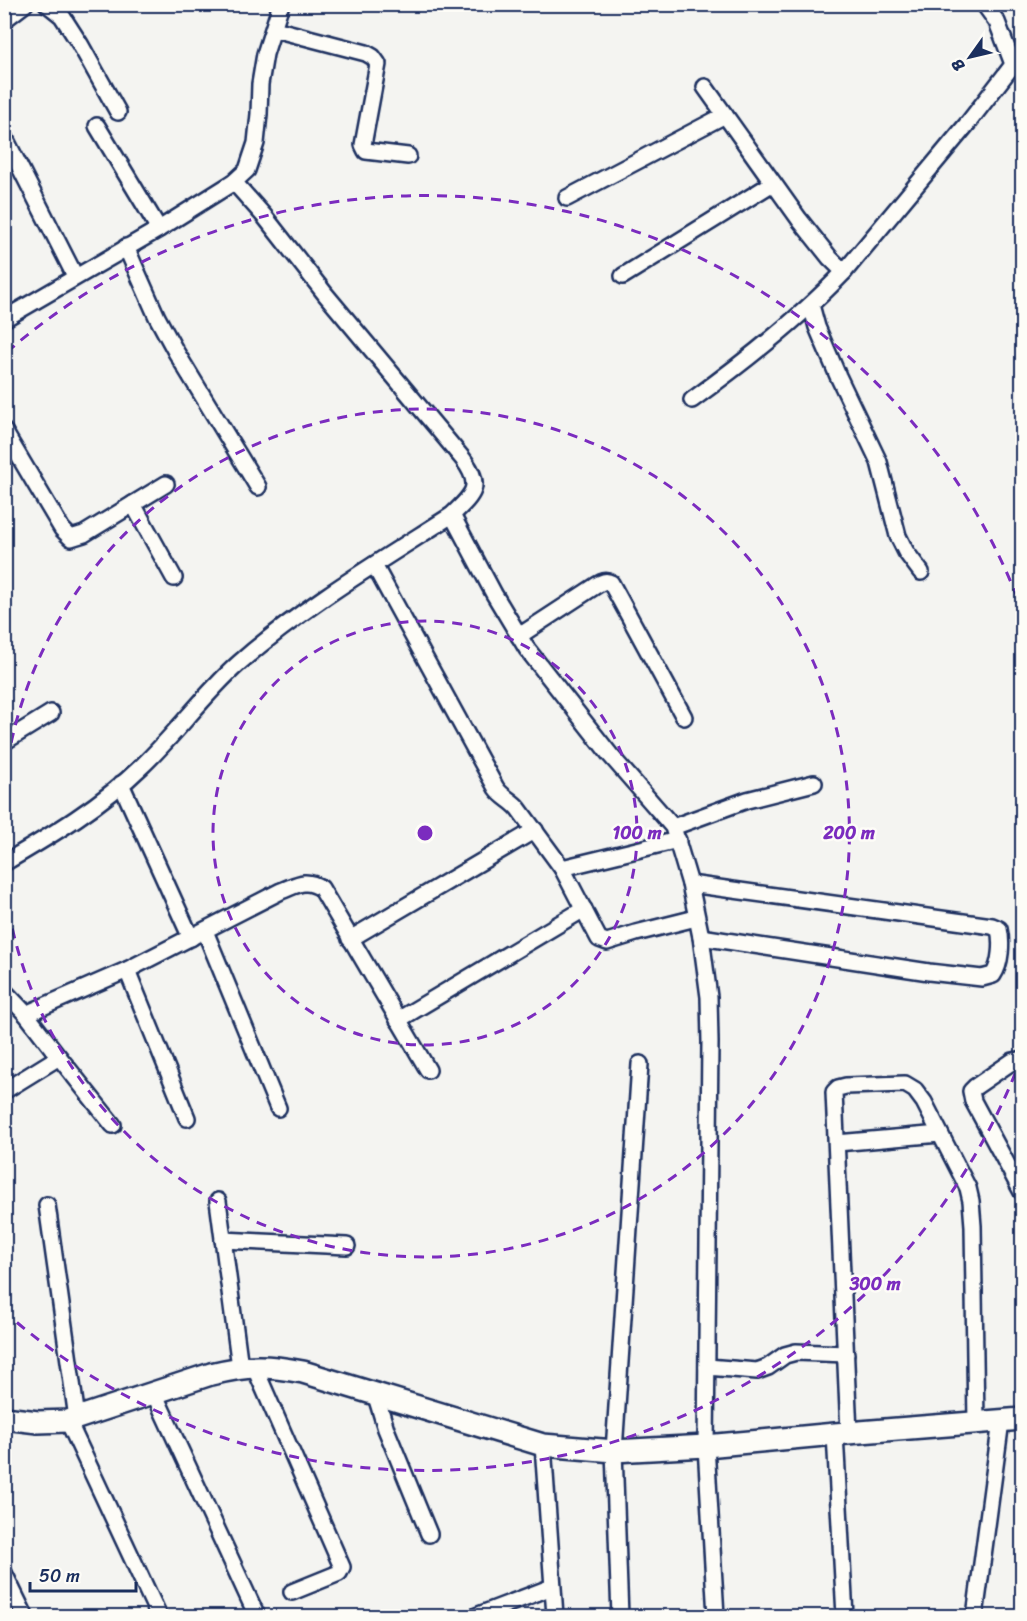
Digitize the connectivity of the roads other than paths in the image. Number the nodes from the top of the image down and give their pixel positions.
1 (25, 4) edge
2 (47, 4) edge
3 (281, 4) edge
4 (984, 4) edge
5 (4, 20) edge
6 (274, 29) junction
7 (1018, 59) edge
8 (705, 87) dead end
9 (118, 112) dead end
10 (725, 115) junction
11 (97, 126) dead end
12 (4, 136) edge
13 (408, 156) dead end
14 (234, 182) junction
15 (773, 183) junction
16 (567, 198) dead end
17 (159, 229) junction
18 (126, 247) junction
19 (844, 272) junction
20 (75, 276) junction
21 (623, 276) dead end
22 (811, 305) junction
23 (4, 319) edge
24 (692, 400) dead end
25 (4, 430) edge
26 (166, 484) dead end
27 (258, 487) dead end
28 (133, 504) junction
29 (452, 515) junction
30 (374, 565) junction
31 (921, 572) dead end
32 (174, 578) dead end
33 (519, 636) junction
34 (51, 713) dead end
35 (684, 717) dead end
36 (4, 742) edge
37 (814, 783) dead end
38 (121, 784) junction
39 (535, 830) junction
40 (675, 834) junction
41 (4, 863) edge
42 (562, 868) junction
43 (690, 884) junction
44 (585, 909) junction
45 (696, 918) junction
46 (198, 935) junction
47 (701, 937) junction
48 (350, 939) junction
49 (127, 970) junction
50 (4, 991) edge
51 (26, 1014) junction
52 (399, 1020) junction
53 (59, 1057) junction
54 (1023, 1061) edge
55 (640, 1064) dead end
56 (428, 1070) dead end
57 (4, 1091) edge
58 (278, 1108) dead end
59 (187, 1118) dead end
60 (113, 1125) dead end
61 (940, 1134) junction
62 (837, 1143) junction
63 (1023, 1192) edge
64 (218, 1201) dead end
65 (47, 1205) dead end
66 (223, 1240) junction
67 (347, 1246) dead end
68 (846, 1354) junction
69 (247, 1367) junction
70 (707, 1367) junction
71 (154, 1393) junction
72 (375, 1393) junction
73 (4, 1418) edge
74 (73, 1420) junction
75 (1012, 1420) edge
76 (976, 1423) junction
77 (842, 1433) junction
78 (543, 1445) junction
79 (706, 1446) junction
80 (614, 1450) junction
81 (429, 1534) dead end
82 (5, 1574) edge
83 (552, 1587) junction
84 (292, 1592) dead end
85 (25, 1617) edge
86 (159, 1617) edge
87 (257, 1617) edge
88 (476, 1617) edge
89 (555, 1617) edge
90 (620, 1617) edge
91 (716, 1617) edge
92 (845, 1617) edge
93 (975, 1617) edge

1 - 5 street
2 - 9 street
3 - 6 street
4 - 7 street
6 - 13 street
6 - 14 street
7 - 19 street
8 - 10 street
10 - 15 street
10 - 16 street
11 - 17 street
12 - 20 street
14 - 17 street
14 - 29 street
15 - 19 street
15 - 21 street
17 - 18 street
18 - 20 street
18 - 27 street
19 - 22 street
20 - 23 street
22 - 24 street
22 - 31 street
25 - 28 street
26 - 28 street
28 - 32 street
29 - 30 street
29 - 33 street
30 - 38 street
30 - 39 street
33 - 35 street
33 - 40 street
34 - 36 street
37 - 40 street
38 - 41 street
38 - 46 street
39 - 42 street
39 - 48 street
40 - 42 street
40 - 43 street
42 - 44 street
43 - 45 street
43 - 47 street
44 - 45 street
44 - 52 street
45 - 47 street
46 - 48 street
46 - 49 street
46 - 58 street
47 - 70 street
48 - 52 street
49 - 51 street
49 - 59 street
50 - 51 street
51 - 53 street
52 - 56 street
53 - 57 street
53 - 60 street
54 - 63 street
55 - 80 street
61 - 62 street
61 - 62 street
61 - 76 street
62 - 68 street
64 - 66 street
65 - 74 street
66 - 67 street
66 - 69 street
68 - 70 street
68 - 77 street
69 - 71 street
69 - 72 street
69 - 84 street
70 - 79 street
71 - 74 street
71 - 87 street
72 - 78 street
72 - 81 street
73 - 74 street
74 - 86 street
75 - 76 street
75 - 93 street
76 - 77 street
77 - 79 street
77 - 92 street
78 - 80 street
78 - 83 street
79 - 80 street
79 - 91 street
80 - 90 street
82 - 85 street
83 - 88 street
83 - 89 street

